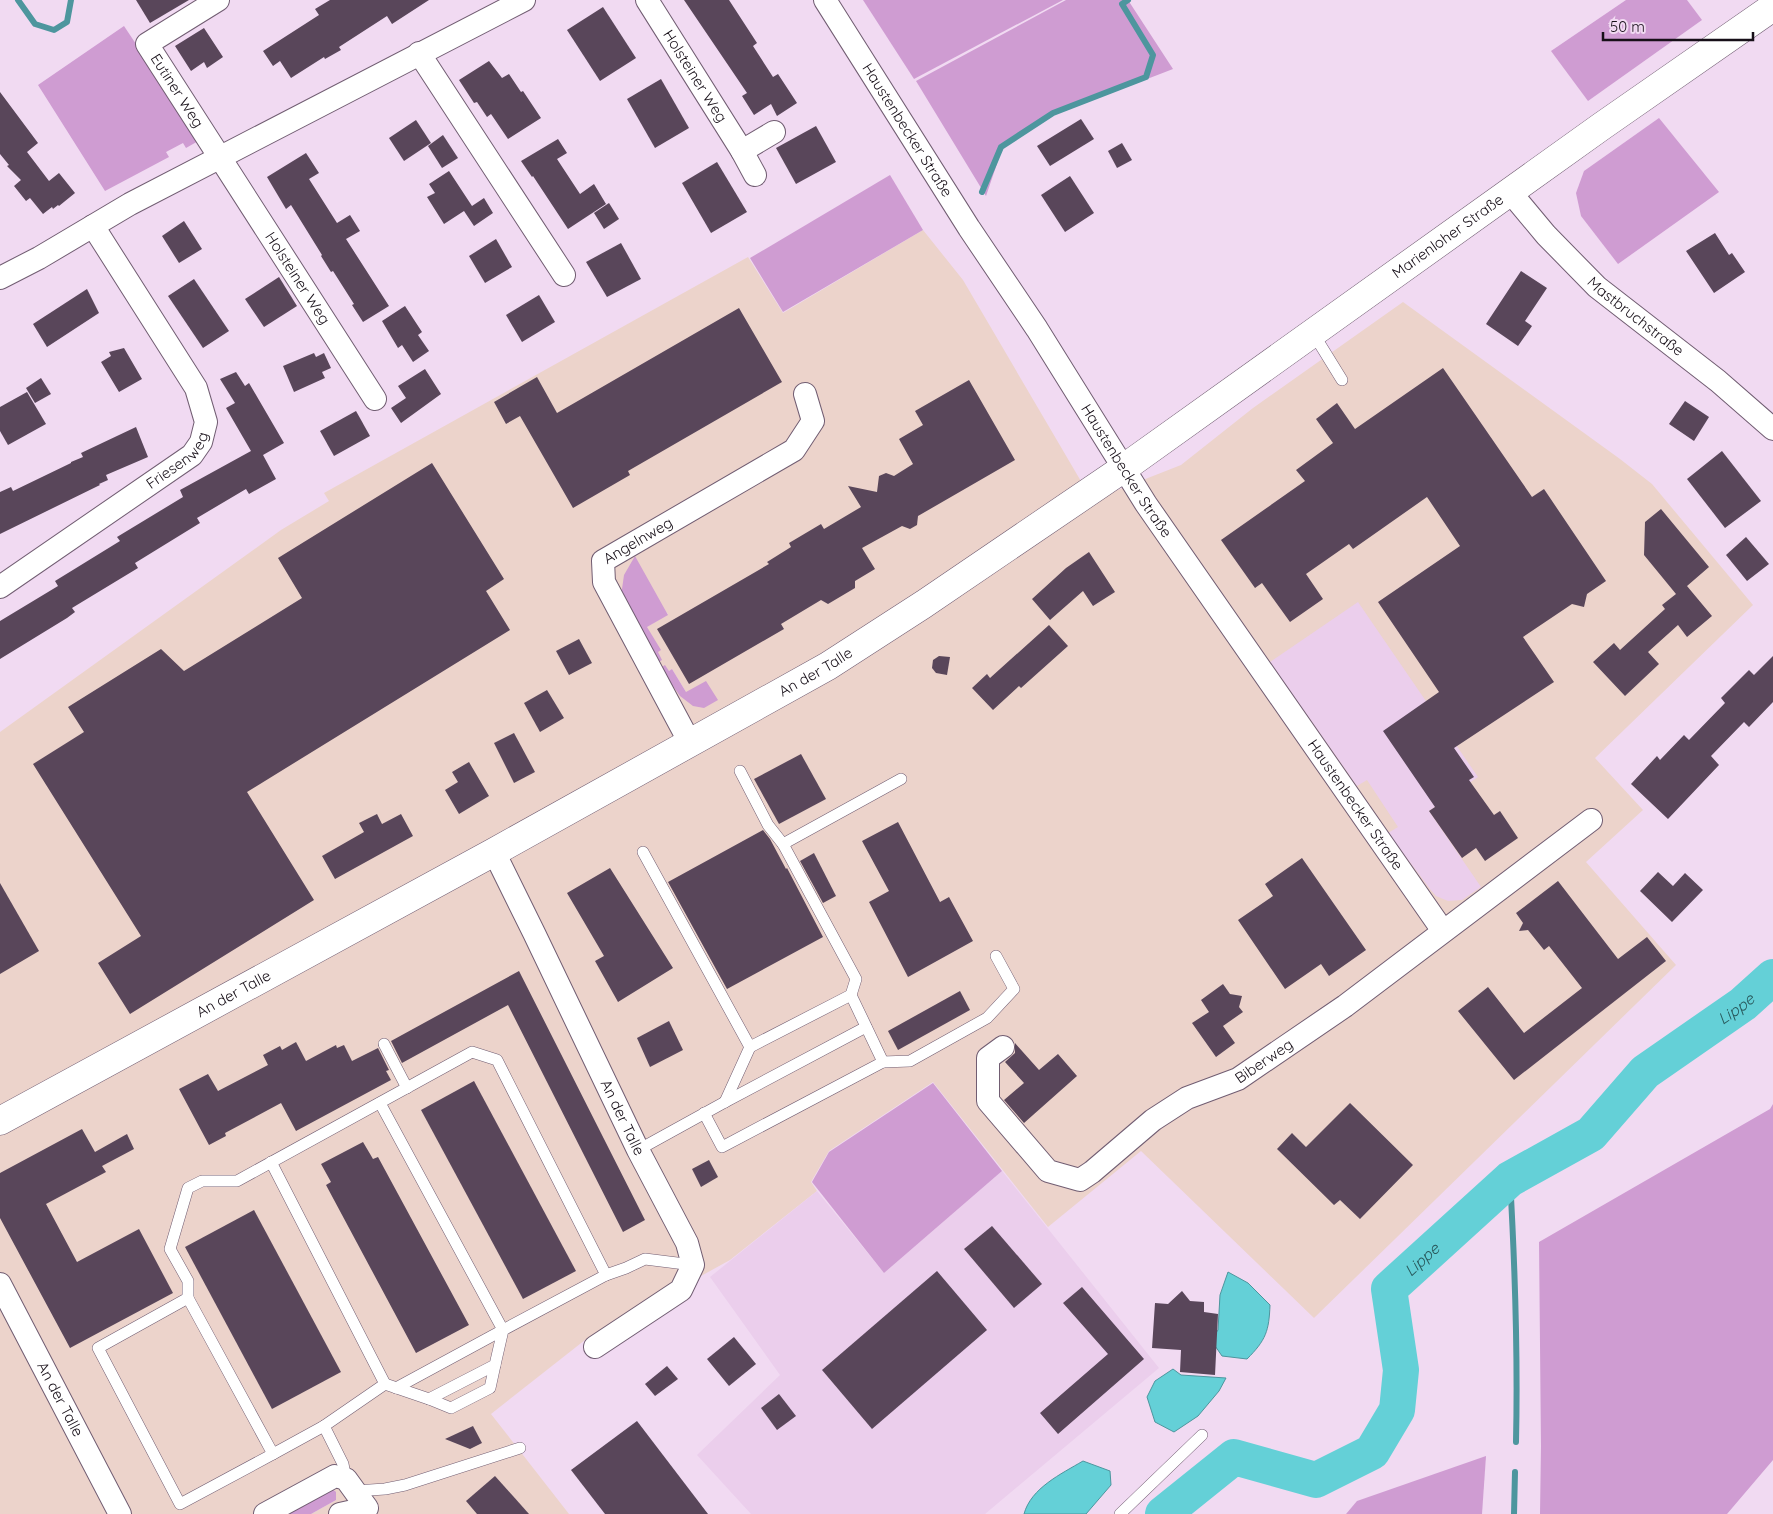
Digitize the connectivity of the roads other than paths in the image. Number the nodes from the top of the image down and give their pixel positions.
1 (218, 0) edge
2 (524, 0) edge
3 (647, 0) edge
4 (825, 0) edge
5 (1773, 7) edge
6 (419, 53) junction
7 (774, 132) dead end
8 (742, 151) junction
9 (221, 157) junction
10 (755, 175) dead end
11 (1510, 193) junction
12 (93, 226) junction
13 (564, 275) dead end
14 (0, 278) edge
15 (1313, 333) junction
16 (1342, 380) dead end
17 (805, 394) dead end
18 (375, 399) dead end
19 (1773, 429) edge
20 (1124, 468) junction
21 (0, 587) edge
22 (690, 743) junction
23 (740, 771) dead end
24 (901, 779) dead end
25 (1591, 820) dead end
26 (782, 844) junction
27 (494, 852) junction
28 (643, 852) dead end
29 (1443, 931) junction
30 (996, 956) dead end
31 (851, 995) junction
32 (866, 1027) junction
33 (384, 1044) dead end
34 (750, 1047) junction
35 (1003, 1047) dead end
36 (883, 1062) junction
37 (407, 1088) junction
38 (725, 1102) junction
39 (380, 1103) junction
40 (704, 1113) junction
41 (0, 1121) edge
42 (638, 1150) junction
43 (271, 1162) junction
44 (693, 1265) junction
45 (606, 1275) junction
46 (0, 1284) edge
47 (188, 1298) junction
48 (503, 1330) junction
49 (595, 1348) dead end
50 (495, 1364) junction
51 (390, 1386) junction
52 (429, 1399) junction
53 (324, 1426) junction
54 (1202, 1435) dead end
55 (520, 1448) dead end
56 (273, 1454) junction
57 (360, 1498) edge
58 (120, 1514) edge
59 (265, 1514) edge
60 (340, 1514) edge
61 (1120, 1514) edge

1 - 9 street, Eutiner Weg
2 - 6 street
3 - 8 street, Holsteiner Weg
4 - 20 street, Haustenbecker Straße
5 - 11 street, Marienloher Straße
6 - 9 street
6 - 13 street
7 - 8 street
8 - 10 street, Holsteiner Weg
9 - 12 street
9 - 18 street, Holsteiner Weg
11 - 15 street, Marienloher Straße
11 - 19 street, Mastbruchstraße
12 - 14 street
12 - 21 street, Friesenweg
15 - 16 lane
15 - 20 street, Marienloher Straße
17 - 22 street, Angelnweg
20 - 22 street, An der Talle
20 - 29 street, Haustenbecker Straße
22 - 27 street, An der Talle
23 - 26 lane
24 - 26 lane
25 - 29 street, Biberweg
26 - 31 lane
27 - 41 street, An der Talle
27 - 42 street, An der Talle
28 - 34 lane
29 - 35 street, Biberweg
30 - 36 lane
31 - 32 lane
31 - 34 lane
32 - 36 lane
32 - 38 lane
33 - 37 lane
34 - 38 lane
36 - 40 lane
37 - 39 lane
37 - 45 lane
38 - 40 lane
39 - 43 lane
39 - 48 lane
40 - 42 lane
42 - 44 street, An der Talle
43 - 47 lane
43 - 51 lane
44 - 45 lane
44 - 49 street
45 - 48 lane
46 - 58 street, An der Talle
47 - 56 lane
47 - 56 lane
48 - 50 lane
48 - 51 lane
50 - 52 lane
50 - 52 lane
51 - 52 lane
51 - 53 lane
53 - 56 lane
53 - 57 lane
54 - 61 lane
55 - 57 lane
57 - 59 street
57 - 60 street

